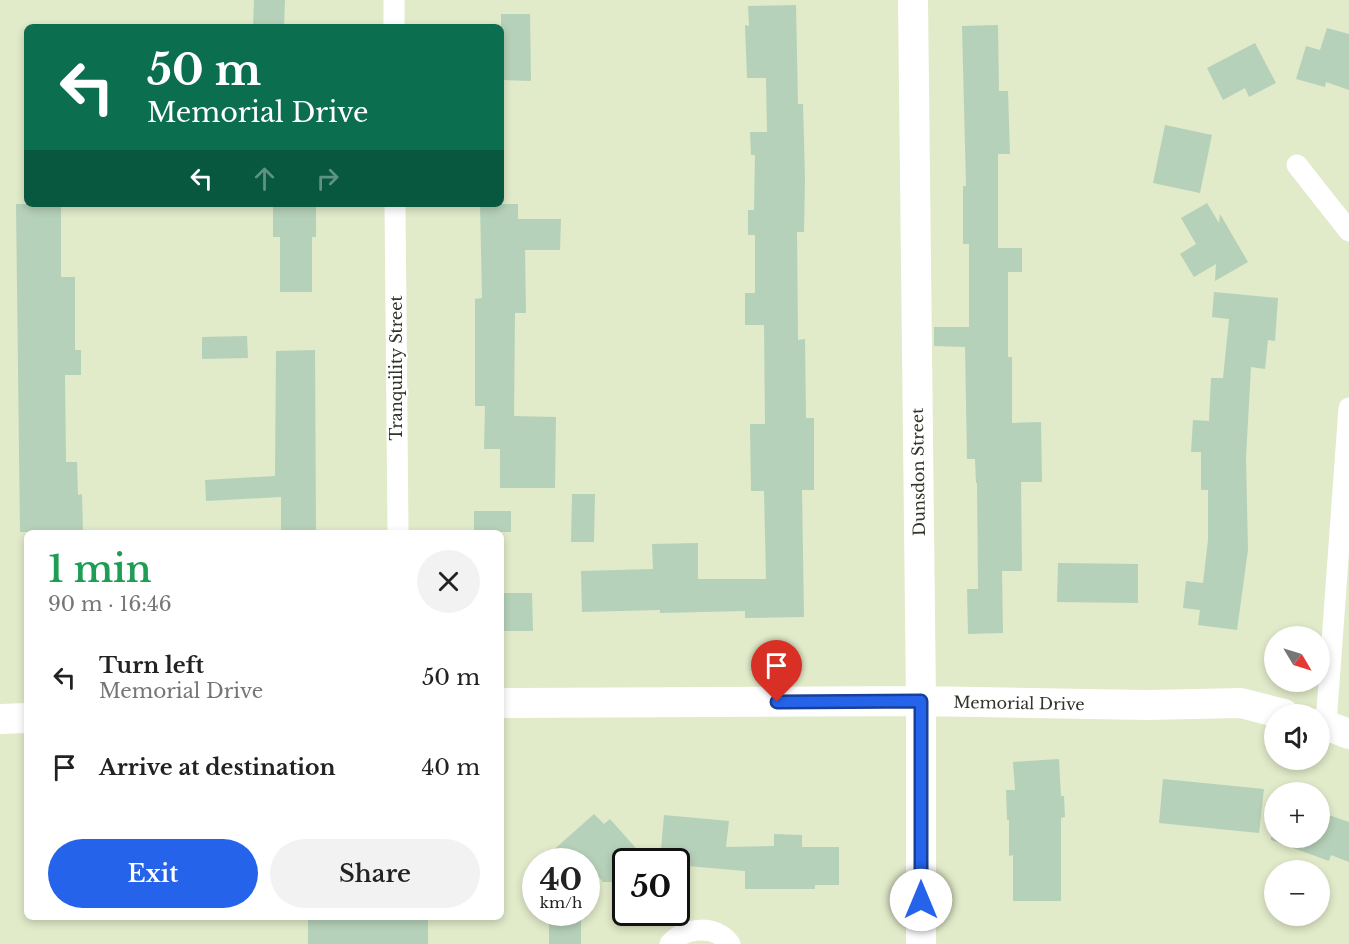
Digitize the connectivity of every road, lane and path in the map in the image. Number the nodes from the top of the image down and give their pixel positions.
1 (394, 0) edge
2 (913, 0) edge
3 (394, 24) edge
4 (1297, 165) dead end
5 (395, 207) edge
6 (1349, 231) edge
7 (1349, 408) edge
8 (398, 530) edge
9 (921, 701) junction
10 (504, 703) edge
11 (1264, 709) edge
12 (0, 718) edge
13 (24, 718) edge
14 (1332, 727) edge
15 (670, 944) edge
16 (730, 944) edge
17 (921, 944) edge

1 - 3 street
2 - 9 main road, Dunsdon Street
4 - 6 street
5 - 8 street, Tranquility Street
7 - 14 street
9 - 10 main road, Memorial Drive
9 - 11 main road, Memorial Drive
9 - 17 main road, Dunsdon Street
12 - 13 main road
15 - 16 street

